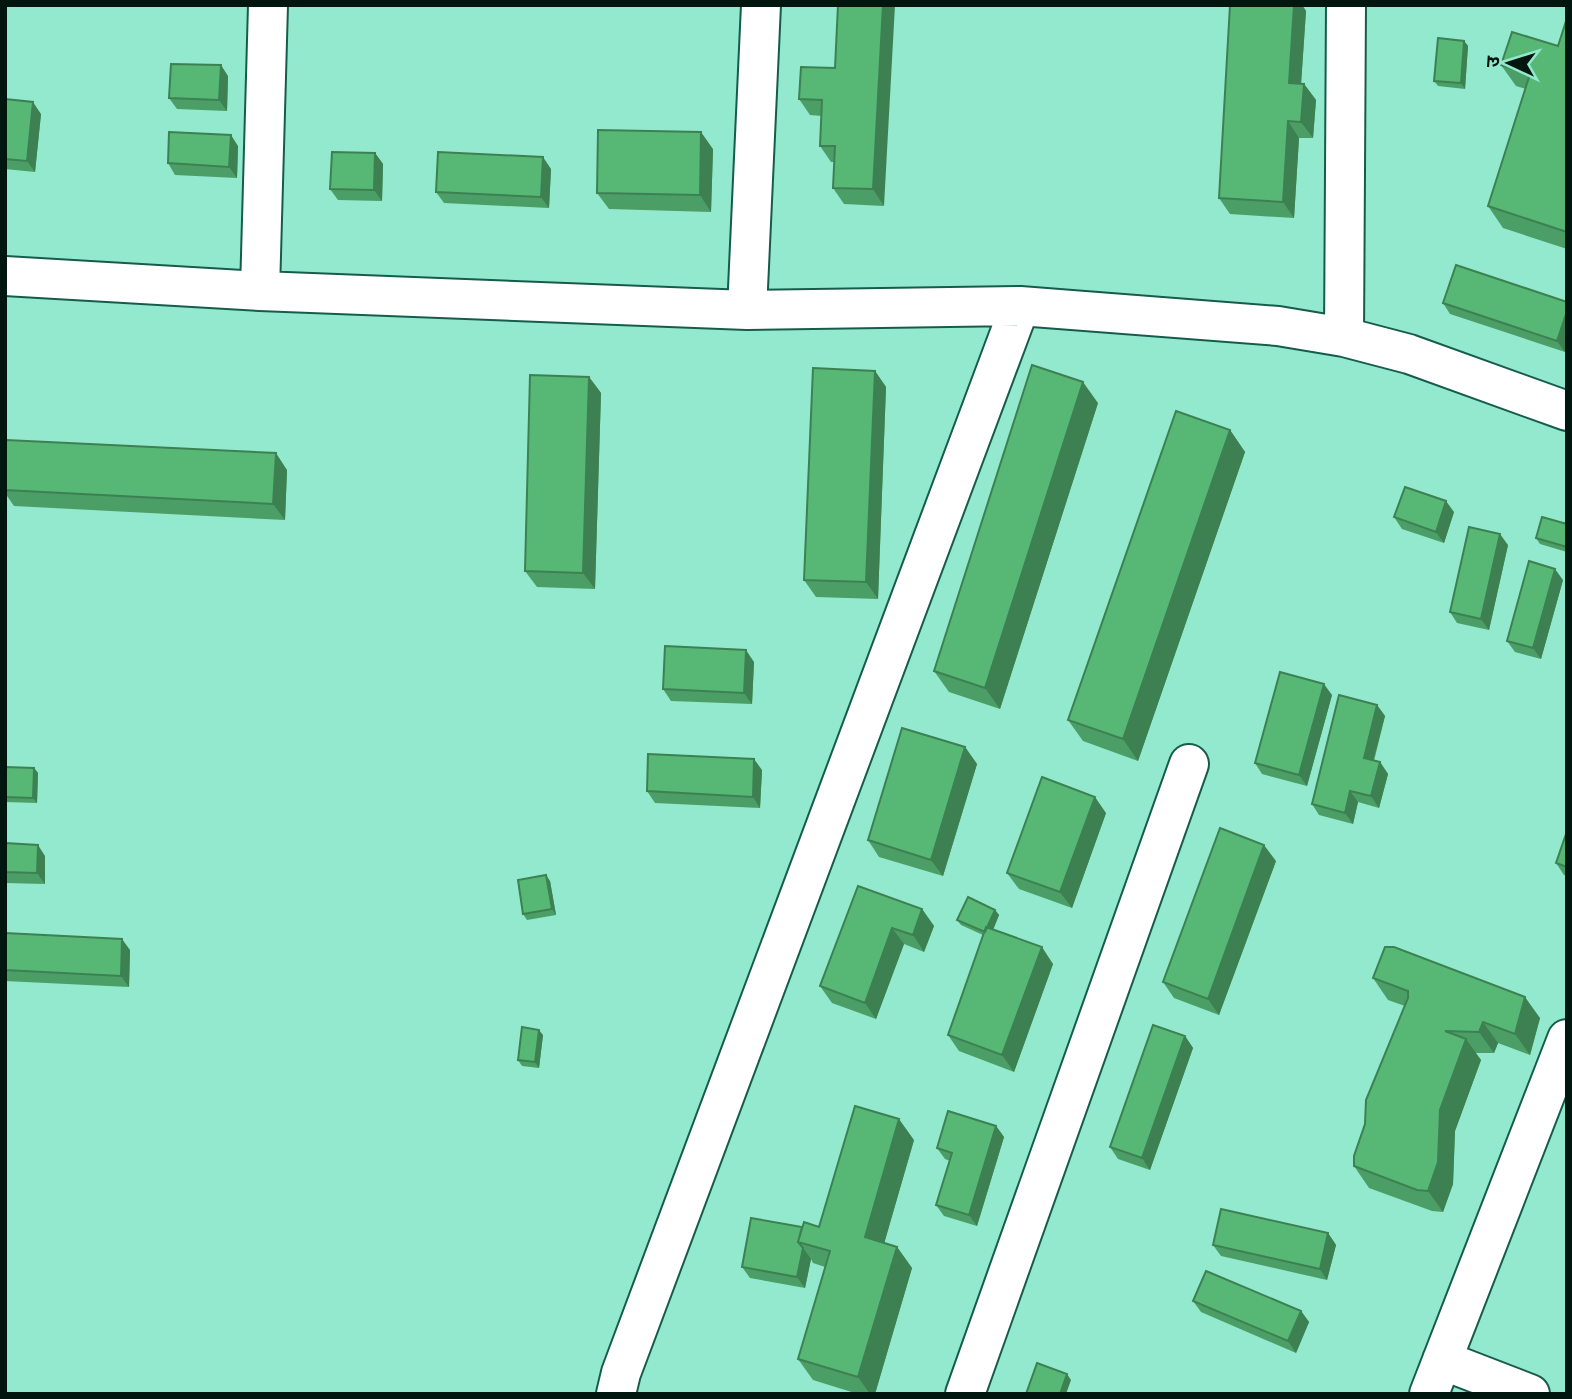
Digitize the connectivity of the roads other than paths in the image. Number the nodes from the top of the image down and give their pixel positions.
1 (268, 5) edge
2 (761, 5) edge
3 (1346, 5) edge
4 (5, 276) edge
5 (260, 291) junction
6 (1020, 306) junction
7 (747, 310) junction
8 (1344, 337) junction
9 (1567, 411) edge
10 (1189, 764) dead end
11 (1567, 1039) edge
12 (1435, 1377) edge
13 (616, 1394) edge
14 (965, 1394) edge
15 (1530, 1394) edge

1 - 5 street
2 - 7 street
3 - 8 street
4 - 5 street
5 - 7 street
6 - 7 street
6 - 8 street
6 - 13 street
8 - 9 street
10 - 14 street
11 - 12 street
12 - 15 street

